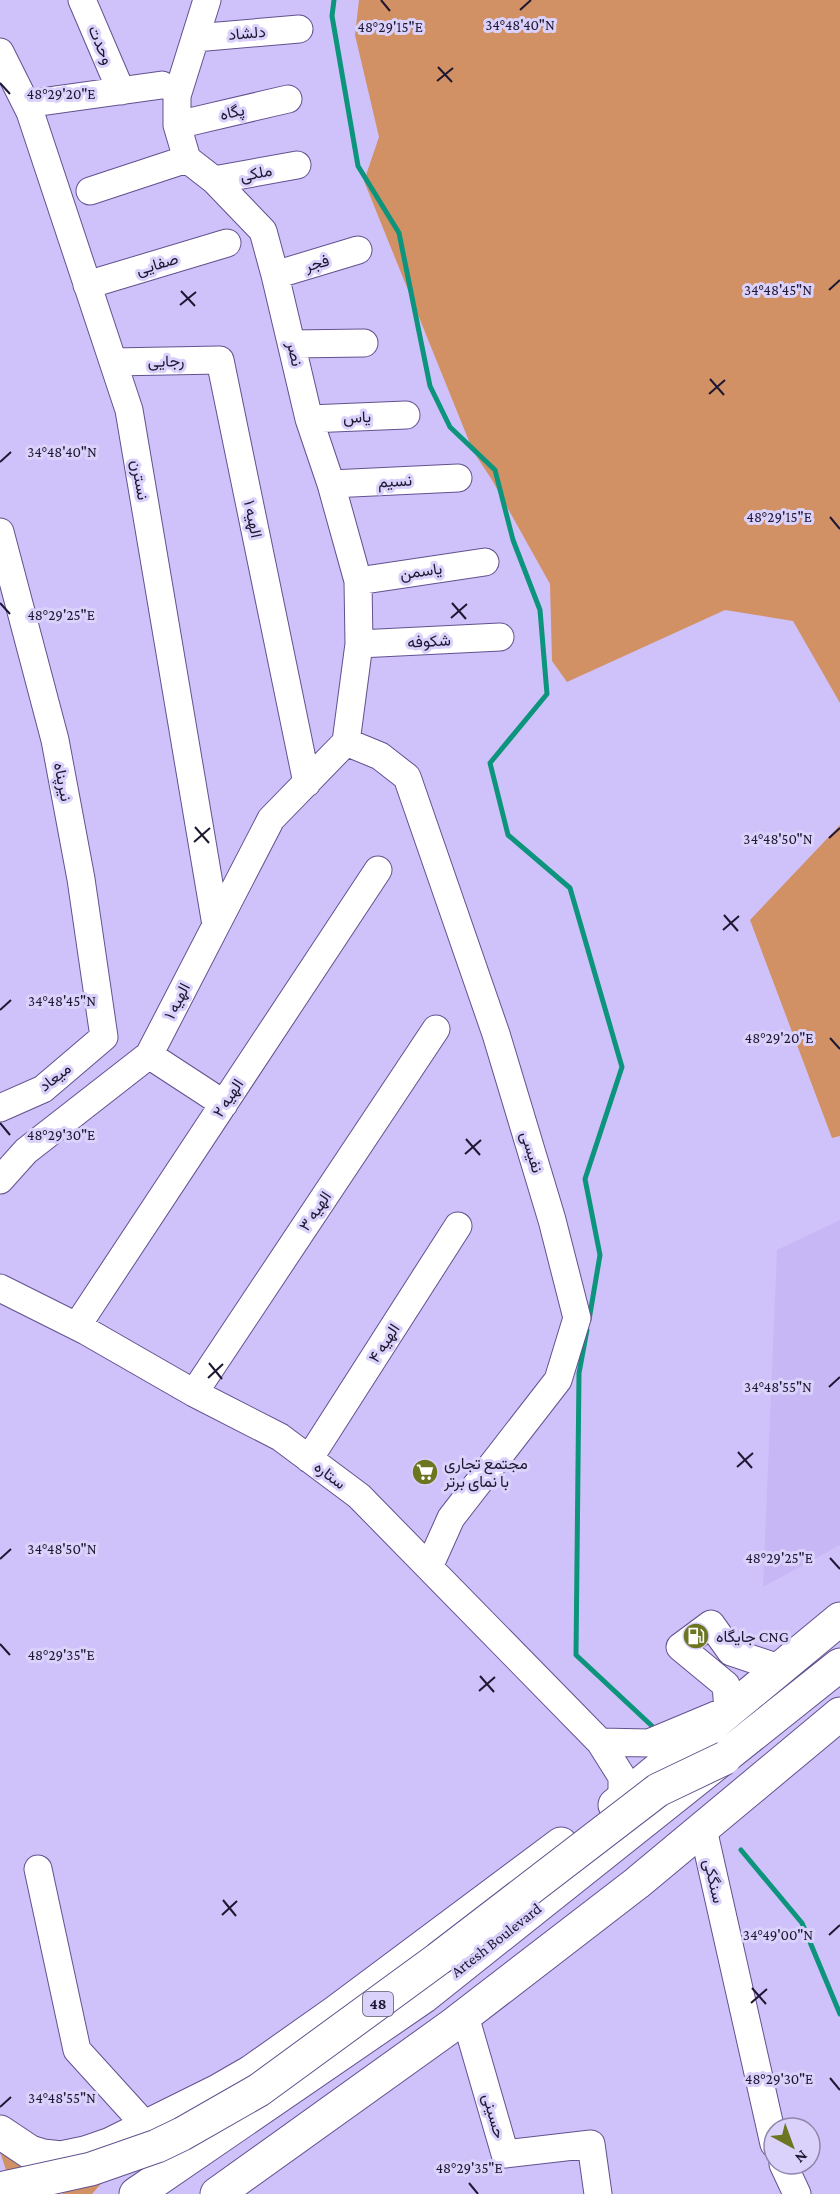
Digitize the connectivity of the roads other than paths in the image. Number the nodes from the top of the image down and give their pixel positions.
1 (82, 0) edge
2 (207, 0) edge
3 (299, 29) dead end
4 (195, 38) junction
5 (0, 52) edge
6 (162, 85) dead end
7 (121, 91) junction
8 (288, 99) dead end
9 (26, 104) junction
10 (177, 125) junction
11 (188, 159) junction
12 (297, 165) dead end
13 (214, 180) junction
14 (90, 191) dead end
15 (227, 243) dead end
16 (358, 250) dead end
17 (275, 275) junction
18 (87, 285) junction
19 (364, 343) dead end
20 (292, 344) junction
21 (220, 360) joint
22 (112, 362) junction
23 (406, 415) dead end
24 (309, 419) junction
25 (458, 478) dead end
26 (331, 484) junction
27 (0, 532) edge
28 (485, 562) dead end
29 (358, 581) junction
30 (500, 638) dead end
31 (359, 644) junction
32 (346, 742) junction
33 (308, 783) junction
34 (378, 870) dead end
35 (216, 926) junction
36 (436, 1029) dead end
37 (104, 1037) joint
38 (149, 1055) junction
39 (224, 1104) junction
40 (0, 1108) edge
41 (0, 1180) edge
42 (458, 1226) dead end
43 (0, 1288) edge
44 (77, 1326) junction
45 (194, 1394) junction
46 (309, 1459) junction
47 (429, 1567) junction
48 (840, 1619) edge
49 (840, 1665) edge
50 (779, 1668) junction
51 (728, 1710) junction
52 (840, 1714) edge
53 (600, 1742) junction
54 (725, 1758) junction
55 (622, 1799) junction
56 (703, 1829) junction
57 (38, 1869) dead end
58 (465, 2016) junction
59 (218, 2091) junction
60 (768, 2116) edge
61 (146, 2126) junction
62 (0, 2132) edge
63 (789, 2176) edge
64 (0, 2192) edge
65 (130, 2194) edge
66 (136, 2194) edge
67 (217, 2194) edge
68 (598, 2194) edge
69 (797, 2194) edge

1 - 7 street, وحدت
2 - 4 street
3 - 4 street, دلشاد
4 - 10 street
5 - 9 street, نسترن
6 - 7 street
7 - 9 street
8 - 10 street, پگاه
9 - 18 street, نسترن
10 - 11 street
11 - 13 street, نصر
11 - 14 street
12 - 13 street, ملکی
13 - 17 street, نصر
15 - 18 street, صفایی
16 - 17 street, فجر
17 - 20 street, نصر
18 - 22 street, نسترن
19 - 20 street
20 - 24 street, نصر
21 - 22 street, رجایی
21 - 33 street, الهیه ۱
22 - 35 street, نسترن
23 - 24 street, یاس
24 - 26 street, نصر
25 - 26 street, نسیم
26 - 29 street, نصر
27 - 37 street, نیرپناه
28 - 29 street, یاسمن
29 - 31 street, نصر
30 - 31 street, شکوفه
31 - 32 street, نصر
32 - 33 street, الهیه ۱
32 - 47 street, نفیسی
33 - 35 street, الهیه ۱
34 - 39 street, الهیه ۲
35 - 38 street, الهیه ۱
36 - 45 street, الهیه ۳
37 - 40 street, میعاد
38 - 39 street
38 - 41 street, الهیه ۱
39 - 44 street, الهیه ۲
42 - 46 street, الهیه ۴
43 - 44 street, ستاره
44 - 45 street, ستاره
45 - 46 street, ستاره
46 - 47 street, ستاره
47 - 53 street, ستاره
48 - 50 highway
49 - 54 highway, Artesh Boulevard / 48
50 - 51 highway
50 - 51 street
51 - 53 street
51 - 55 highway
52 - 56 highway
53 - 55 street, ستاره
54 - 64 highway, 48, bridge
54 - 66 highway, Artesh Boulevard
55 - 59 highway
56 - 58 highway
56 - 60 street, سنگکی
57 - 61 street
58 - 67 highway
58 - 68 street, حسینی
59 - 61 highway
59 - 65 highway
61 - 62 highway
63 - 69 street

